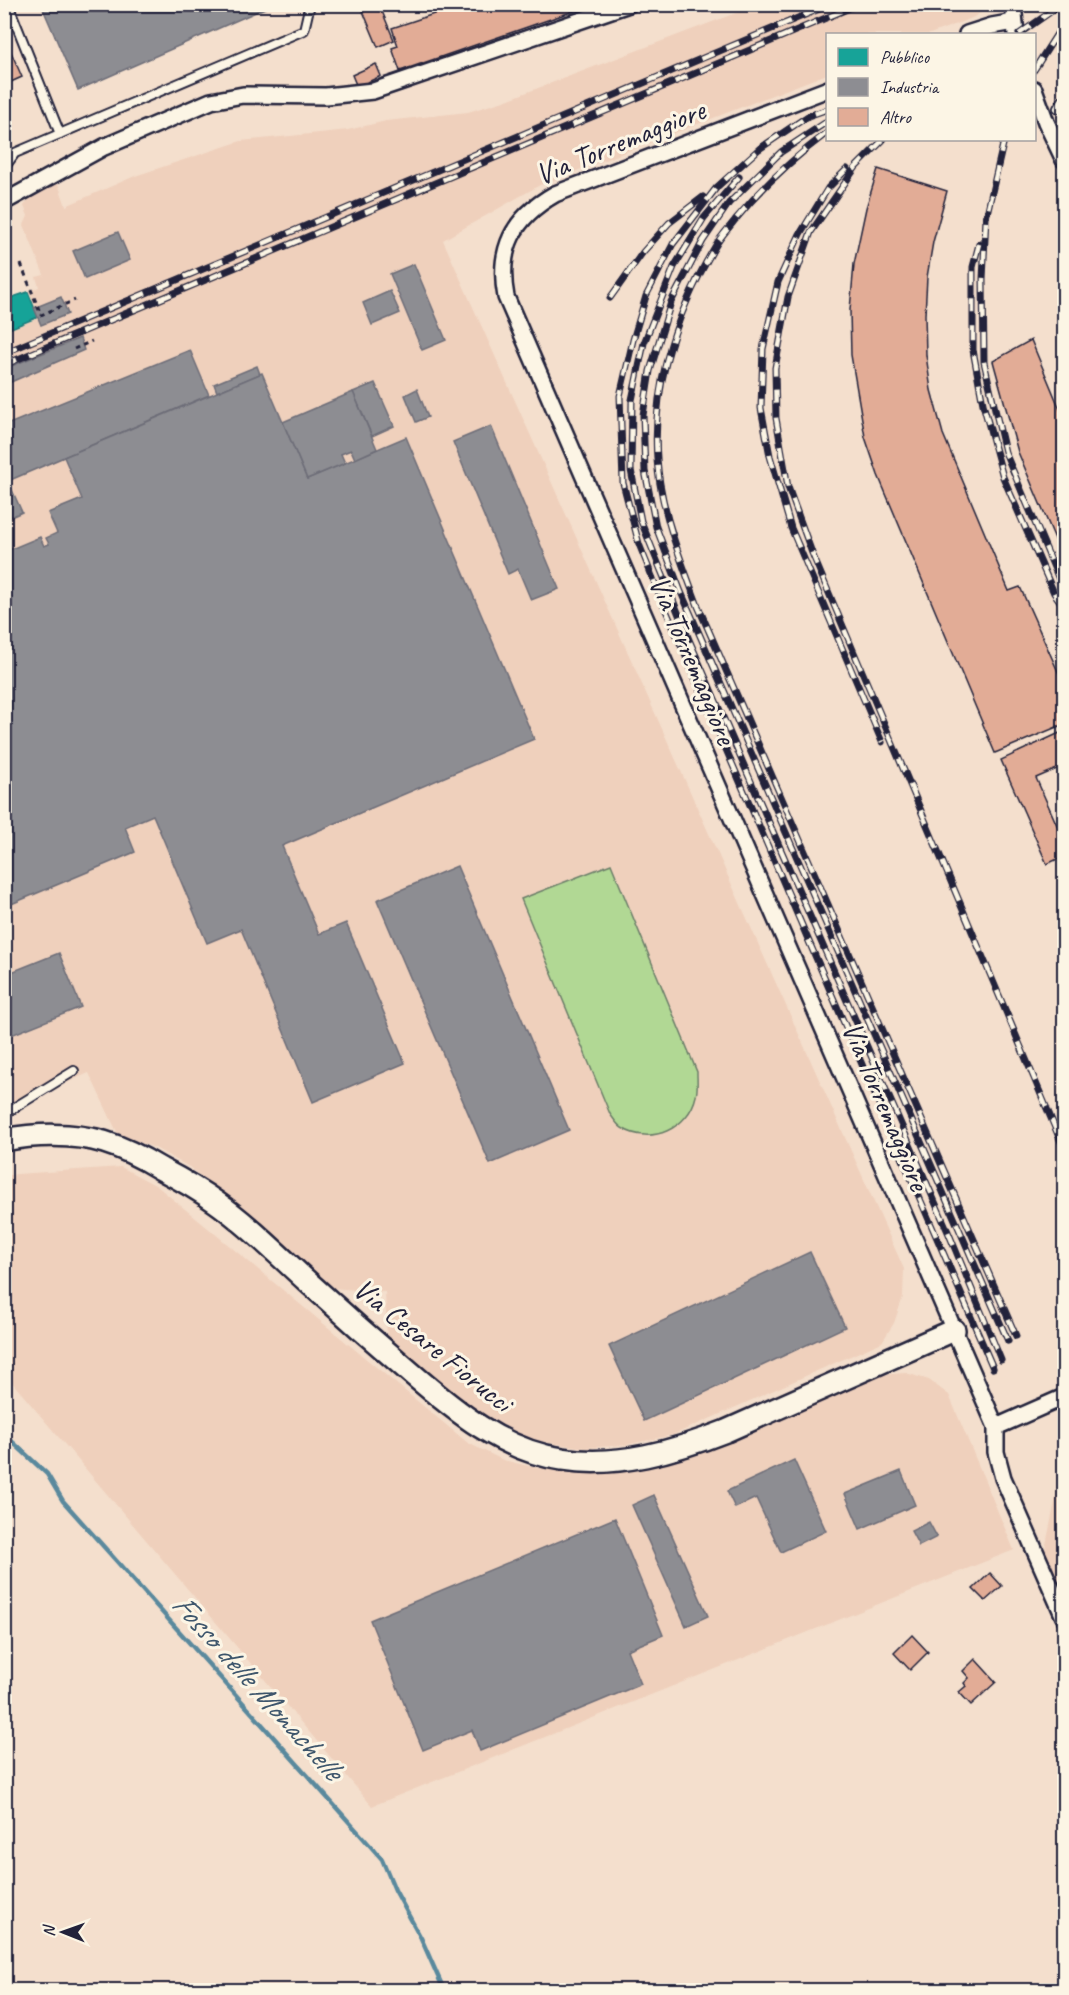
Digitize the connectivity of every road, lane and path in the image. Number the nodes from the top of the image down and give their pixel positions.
1 (8, 4) edge
2 (310, 4) edge
3 (629, 4) edge
4 (1013, 4) edge
5 (1015, 30) edge
6 (970, 33) edge
7 (826, 89) edge
8 (1036, 92) edge
9 (1065, 99) edge
10 (1058, 108) dead end
11 (60, 134) junction
12 (1065, 160) edge
13 (4, 168) edge
14 (4, 202) edge
15 (21, 264) dead end
16 (75, 300) dead end
17 (92, 340) dead end
18 (74, 348) dead end
19 (74, 1071) dead end
20 (4, 1114) edge
21 (4, 1140) edge
22 (954, 1330) junction
23 (1064, 1392) edge
24 (996, 1427) junction
25 (1065, 1617) edge

1 - 11 lane
2 - 11 lane
3 - 14 street
4 - 5 street
5 - 6 street
7 - 22 street, Via Torremaggiore
8 - 12 street
9 - 10 lane
11 - 13 lane
15 - 16 path
17 - 18 path
19 - 20 lane
21 - 22 street, Via Cesare Fiorucci
22 - 24 street, Via Torremaggiore
23 - 24 street
24 - 25 street

